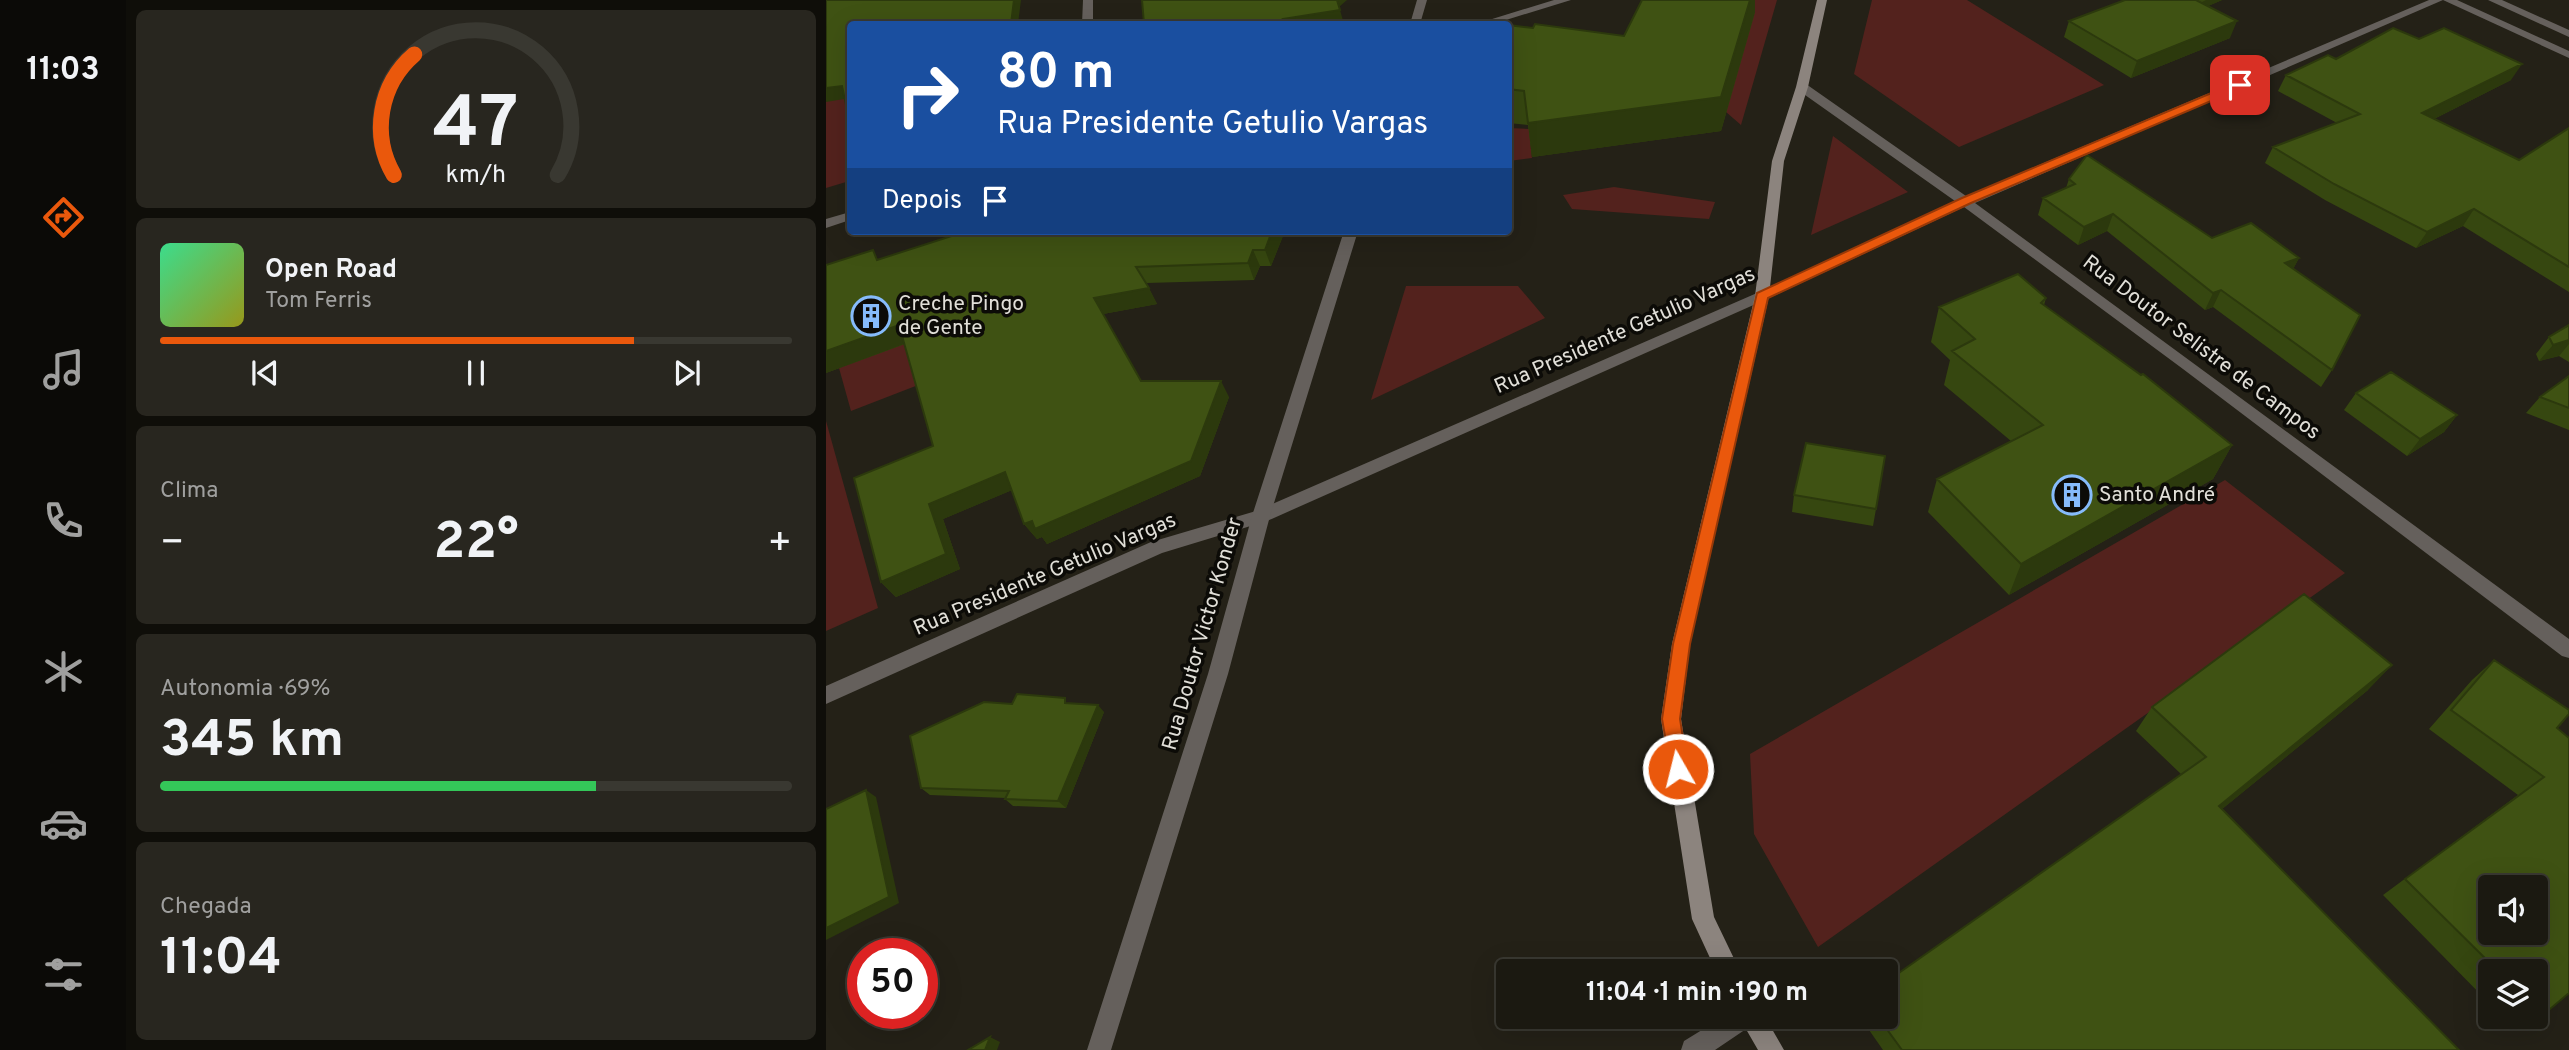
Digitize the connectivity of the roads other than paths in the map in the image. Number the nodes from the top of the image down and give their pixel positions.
1 (1088, 0) edge
2 (1422, 0) edge
3 (1566, 0) edge
4 (1822, 0) edge
5 (2438, 0) edge
6 (2448, 0) edge
7 (2493, 0) edge
8 (1088, 21) edge
9 (1416, 21) edge
10 (1492, 21) edge
11 (2569, 34) edge
12 (2569, 55) edge
13 (1801, 87) junction
14 (1967, 201) junction
15 (847, 217) edge
16 (826, 224) edge
17 (1350, 235) edge
18 (1762, 296) junction
19 (1261, 516) junction
20 (2569, 650) edge
21 (826, 695) edge
22 (1722, 959) edge
23 (1725, 1029) edge
24 (1759, 1029) edge
25 (1099, 1050) edge
26 (1693, 1050) edge
27 (1772, 1050) edge

1 - 8 street
2 - 9 street
3 - 10 street
4 - 13 main road
5 - 14 street, Rua Presidente Getulio Vargas
6 - 12 street
7 - 11 street
13 - 14 street, Rua Doutor Selistre de Campos
13 - 18 main road
14 - 18 street, Rua Presidente Getulio Vargas
14 - 20 street, Rua Doutor Selistre de Campos
15 - 16 street
17 - 19 street, Rua Doutor Victor Konder
18 - 19 street, Rua Presidente Getulio Vargas
18 - 22 main road
19 - 21 street, Rua Presidente Getulio Vargas
19 - 25 street, Rua Doutor Victor Konder
23 - 26 street
24 - 27 main road

